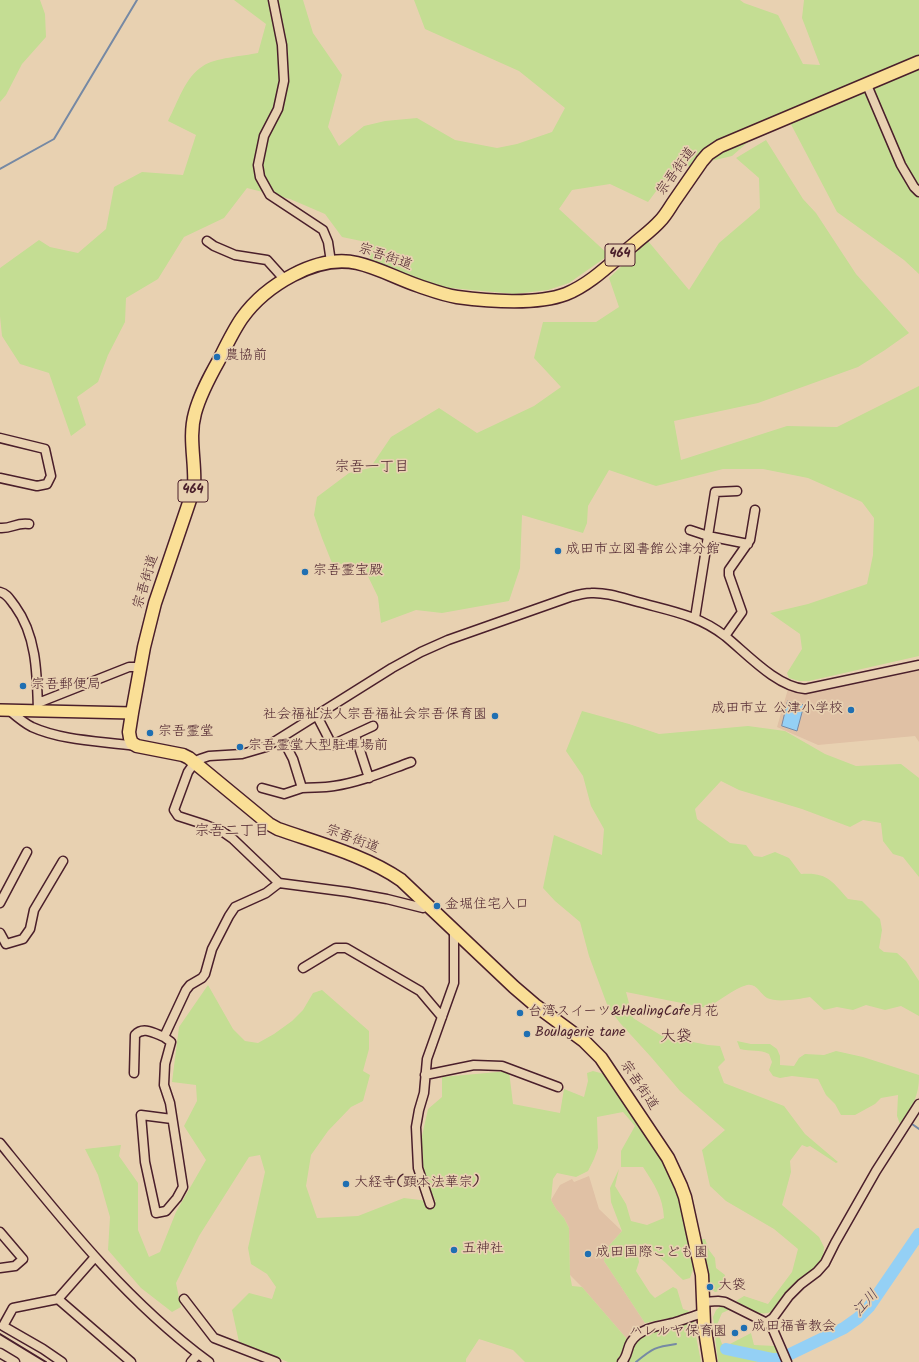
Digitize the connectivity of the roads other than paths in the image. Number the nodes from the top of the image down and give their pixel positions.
1 (273, 0) edge
2 (919, 62) edge
3 (867, 85) junction
4 (919, 192) edge
5 (207, 240) dead end
6 (331, 262) junction
7 (286, 280) junction
8 (0, 438) edge
9 (0, 480) edge
10 (737, 491) dead end
11 (755, 510) dead end
12 (29, 524) dead end
13 (0, 528) edge
14 (690, 530) dead end
15 (708, 536) junction
16 (748, 544) junction
17 (0, 592) edge
18 (695, 618) junction
19 (725, 636) junction
20 (919, 665) edge
21 (140, 666) junction
22 (38, 707) junction
23 (5, 710) edge
24 (132, 713) junction
25 (317, 716) junction
26 (373, 726) dead end
27 (355, 735) junction
28 (282, 738) junction
29 (137, 746) junction
30 (195, 762) junction
31 (411, 762) dead end
32 (369, 778) junction
33 (262, 788) dead end
34 (302, 788) junction
35 (27, 852) dead end
36 (63, 861) dead end
37 (279, 883) junction
38 (0, 903) edge
39 (428, 905) junction
40 (454, 930) junction
41 (0, 933) edge
42 (303, 968) dead end
43 (442, 1017) junction
44 (164, 1037) junction
45 (134, 1073) dead end
46 (425, 1075) junction
47 (558, 1087) dead end
48 (919, 1104) edge
49 (172, 1119) junction
50 (0, 1143) edge
51 (430, 1204) dead end
52 (0, 1232) edge
53 (94, 1257) junction
54 (0, 1268) edge
55 (58, 1299) junction
56 (184, 1299) dead end
57 (703, 1308) junction
58 (767, 1322) junction
59 (0, 1353) edge
60 (198, 1354) junction
61 (786, 1359) edge
62 (15, 1362) edge
63 (62, 1362) edge
64 (131, 1362) edge
65 (190, 1362) edge
66 (209, 1362) edge
67 (276, 1362) edge
68 (622, 1362) edge
69 (710, 1362) edge

1 - 6 street
2 - 3 highway, 宗吾街道 / 464
3 - 4 street
3 - 6 highway, 宗吾街道 / 464
5 - 7 street
6 - 7 highway, 宗吾街道 / 464
7 - 21 highway, 宗吾街道 / 464
8 - 9 street
10 - 15 street
11 - 16 street
12 - 13 street
14 - 15 street
15 - 16 street
15 - 18 street
16 - 19 street
17 - 22 street
18 - 19 street
18 - 25 street
19 - 20 street
21 - 22 street
21 - 24 highway, 宗吾街道 / 464
22 - 23 main road
22 - 24 main road
23 - 29 street
24 - 29 highway, 宗吾街道 / 464
25 - 27 street
25 - 28 street
26 - 27 street
27 - 32 street
28 - 30 street
28 - 34 street
29 - 30 highway, 宗吾街道
30 - 37 street
30 - 39 highway, 宗吾街道
31 - 32 street
32 - 34 street
33 - 34 street
35 - 38 street
36 - 41 street
37 - 39 street
37 - 44 street
39 - 40 highway, 宗吾街道
40 - 43 street
40 - 57 highway, 宗吾街道
42 - 43 street
43 - 46 street
44 - 45 street
44 - 49 street
46 - 47 street
46 - 51 street
48 - 58 street
49 - 49 street
50 - 53 street
52 - 54 street
53 - 55 street
53 - 60 street
55 - 63 street
55 - 64 street
56 - 67 street
57 - 58 street
57 - 68 street
57 - 69 highway, 宗吾街道
58 - 61 street
59 - 62 street
60 - 65 street
60 - 66 street

